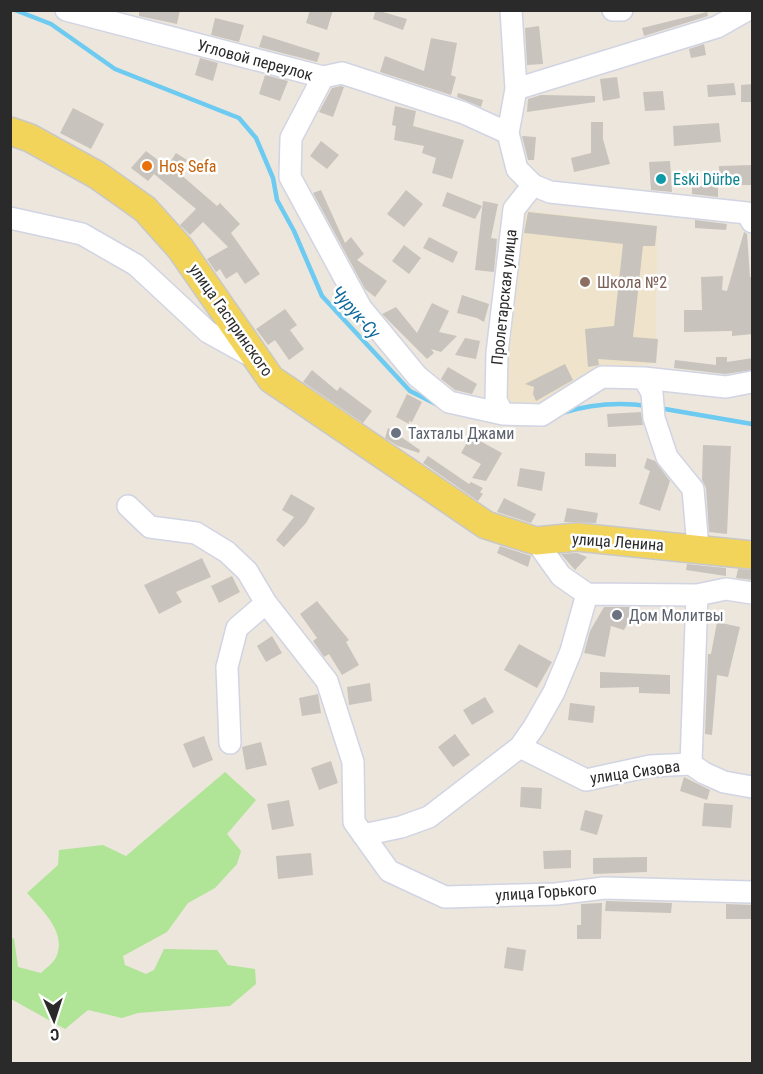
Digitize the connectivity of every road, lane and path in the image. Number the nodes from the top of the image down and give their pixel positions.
1 (66, 10) edge
2 (511, 10) edge
3 (613, 10) edge
4 (622, 10) edge
5 (747, 10) edge
6 (323, 77) junction
7 (516, 89) junction
8 (10, 131) edge
9 (508, 134) junction
10 (533, 185) junction
11 (10, 218) edge
12 (753, 222) edge
13 (261, 361) junction
14 (753, 382) edge
15 (648, 385) junction
16 (503, 414) junction
17 (128, 506) dead end
18 (486, 525) joint
19 (536, 541) junction
20 (698, 548) junction
21 (753, 555) edge
22 (753, 593) edge
23 (587, 594) junction
24 (697, 595) junction
25 (267, 603) junction
26 (230, 743) dead end
27 (520, 747) junction
28 (691, 764) junction
29 (753, 787) edge
30 (363, 835) junction
31 (753, 892) edge

1 - 6 street, Угловой переулок
2 - 7 street
3 - 4 street
5 - 7 street
6 - 9 street, Угловой переулок
6 - 16 street
7 - 9 street
8 - 13 main road, улица Гаспринского
9 - 10 street
10 - 12 street
10 - 16 street, Пролетарская улица
11 - 13 street
13 - 18 main road, улица Гаспринского
14 - 15 street
15 - 16 street
15 - 20 street
17 - 25 street, улица Горького
18 - 19 main road, улица Ленина
19 - 20 main road, улица Ленина
19 - 23 street
20 - 21 main road, улица Ленина
22 - 24 street
23 - 24 street
23 - 27 street
24 - 28 street
25 - 26 street
25 - 30 street, улица Горького
27 - 28 street, улица Сизова
27 - 30 street
28 - 29 street, улица Сизова
30 - 31 street, улица Горького

